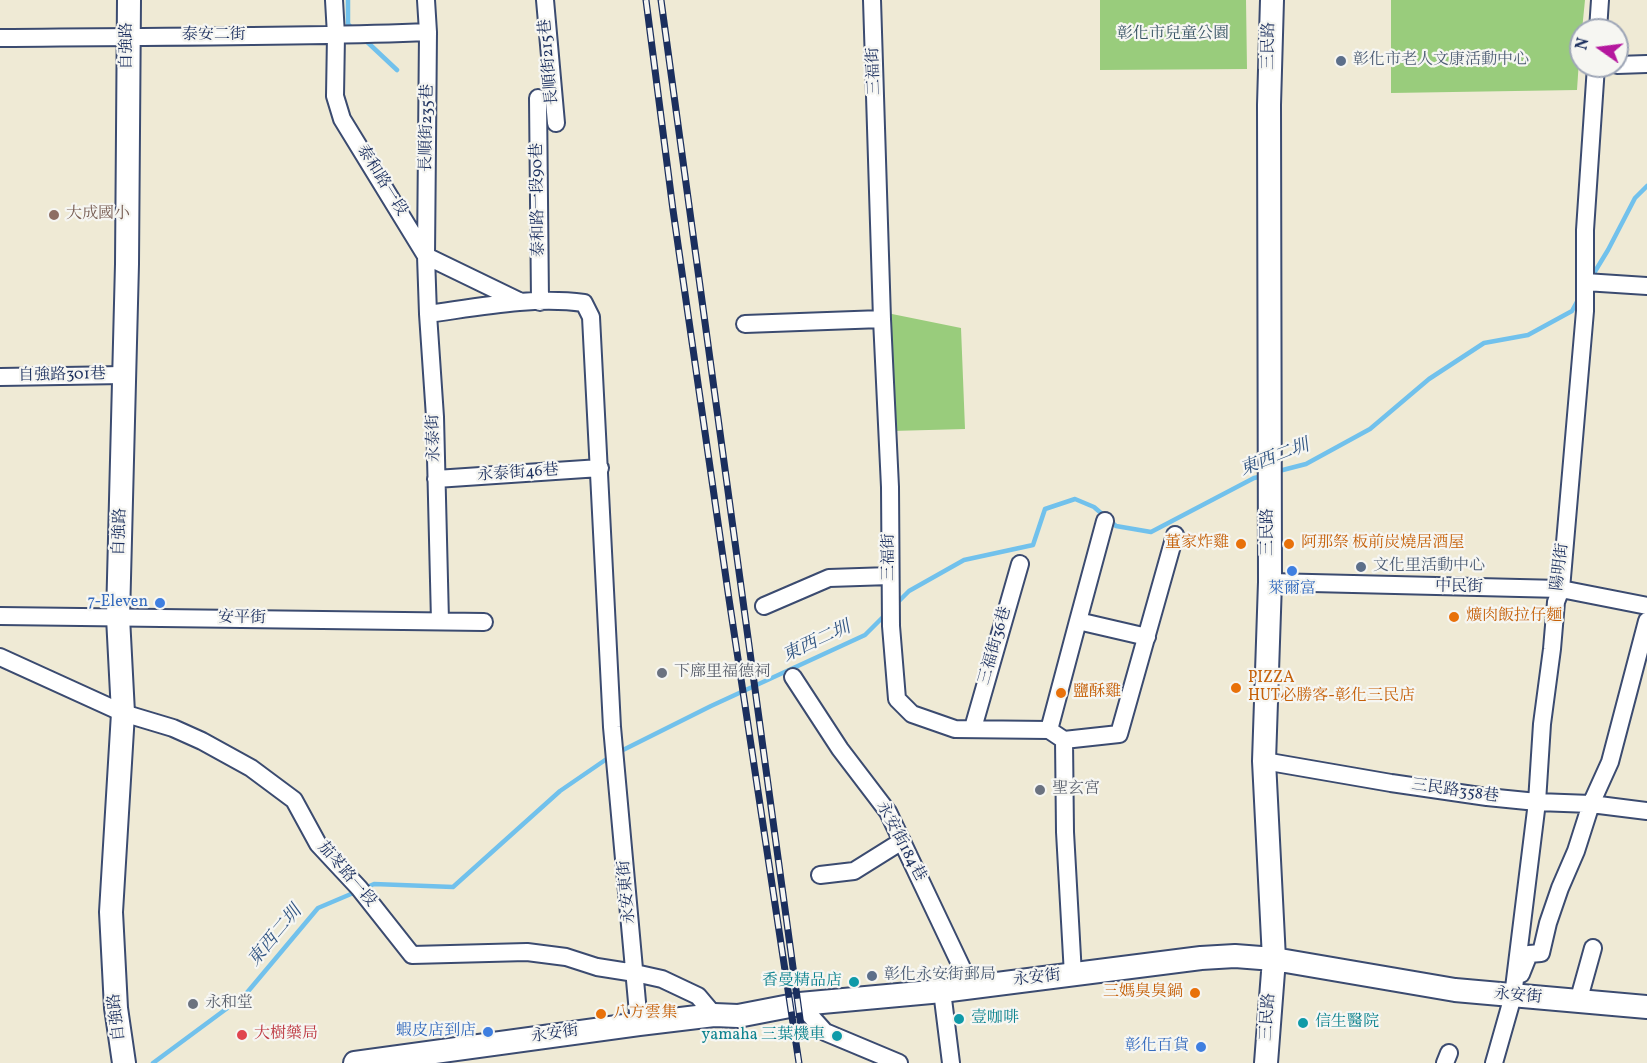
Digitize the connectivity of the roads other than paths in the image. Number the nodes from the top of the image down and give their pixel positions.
1 (129, 0) edge
2 (334, 0) edge
3 (426, 0) edge
4 (545, 0) edge
5 (872, 0) edge
6 (1272, 0) edge
7 (1600, 0) edge
8 (1599, 18) edge
9 (428, 32) junction
10 (349, 35) junction
11 (128, 36) junction
12 (0, 38) edge
13 (1647, 64) edge
14 (1629, 65) edge
15 (1595, 78) edge
16 (537, 98) dead end
17 (556, 123) dead end
18 (426, 256) junction
19 (1585, 282) junction
20 (1647, 286) edge
21 (522, 302) junction
22 (540, 302) junction
23 (428, 314) junction
24 (882, 319) junction
25 (745, 324) dead end
26 (124, 375) junction
27 (0, 376) edge
28 (600, 468) junction
29 (436, 479) junction
30 (1105, 521) dead end
31 (1175, 536) dead end
32 (1020, 564) dead end
33 (890, 576) junction
34 (1270, 582) junction
35 (1560, 590) junction
36 (764, 606) dead end
37 (1647, 606) edge
38 (0, 616) edge
39 (118, 617) junction
40 (440, 621) junction
41 (1078, 621) junction
42 (1647, 621) edge
43 (484, 622) dead end
44 (1147, 637) junction
45 (0, 657) edge
46 (793, 677) dead end
47 (123, 713) junction
48 (973, 728) junction
49 (1049, 730) junction
50 (1064, 740) junction
51 (1264, 761) junction
52 (1537, 802) junction
53 (1591, 804) junction
54 (1647, 811) edge
55 (903, 841) junction
56 (820, 875) dead end
57 (1593, 948) dead end
58 (1274, 959) junction
59 (635, 973) junction
60 (1072, 975) junction
61 (971, 987) junction
62 (942, 991) junction
63 (1513, 996) junction
64 (1578, 1002) junction
65 (800, 1004) junction
66 (1647, 1007) edge
67 (714, 1015) junction
68 (639, 1024) junction
69 (124, 1063) edge
70 (355, 1063) edge
71 (899, 1063) edge
72 (951, 1063) edge
73 (1266, 1063) edge
74 (1494, 1063) edge

1 - 11 street, 自強路
2 - 10 street, 泰和路一段
3 - 9 street, 長順街235巷
4 - 17 street, 長順街215巷
5 - 24 street, 三福街
6 - 34 street, 三民路
7 - 8 street
9 - 10 street, 泰安二街
9 - 18 street, 長順街235巷
10 - 11 street, 泰安二街
10 - 18 street, 泰和路一段
11 - 12 street, 泰安二街
11 - 26 street, 自強路
13 - 14 street
15 - 19 street, 陽明街
16 - 22 street, 泰和路一段90巷
18 - 21 street
18 - 23 street, 永泰街
19 - 20 street
19 - 35 street, 陽明街
21 - 22 street
21 - 23 street
22 - 28 street
23 - 29 street, 永泰街
24 - 25 street
24 - 33 street, 三福街
26 - 27 street, 自強路301巷
26 - 39 street, 自強路
28 - 29 street, 永泰街46巷
28 - 59 street, 永安東街
29 - 40 street, 永泰街
30 - 41 street
31 - 44 street
32 - 48 street, 三福街36巷
33 - 36 street
33 - 48 street, 三福街
34 - 35 street, 中民街
34 - 51 street, 三民路
35 - 37 street, 中民街
35 - 52 street, 陽明街
38 - 39 street, 安平街
39 - 40 street, 安平街
39 - 47 street, 自強路
40 - 43 street, 安平街
41 - 44 street
41 - 49 street
42 - 53 street
44 - 50 street
45 - 47 street, 茄苳路一段
46 - 55 street, 永安街184巷
47 - 59 street, 茄苳路一段
47 - 69 street, 自強路
48 - 49 street, 三福街
49 - 50 street
50 - 60 street
51 - 52 street, 三民路358巷
51 - 58 street, 三民路
52 - 53 street, 三民路358巷
52 - 63 street, 陽明街
53 - 54 street, 三民路358巷
53 - 63 street
55 - 56 street
55 - 61 street, 永安街184巷
57 - 64 street
58 - 60 street, 永安街
58 - 63 street, 永安街
58 - 73 street, 三民路
59 - 67 street, 茄苳路一段
59 - 68 street, 永安東街
60 - 61 street, 永安街
61 - 62 street, 永安街
62 - 65 street, 永安街
62 - 72 street
63 - 64 street, 永安街
63 - 74 street, 陽明街
64 - 66 street, 永安街
65 - 67 street, 永安街
65 - 71 street
67 - 68 street, 永安街
68 - 70 street, 永安街

